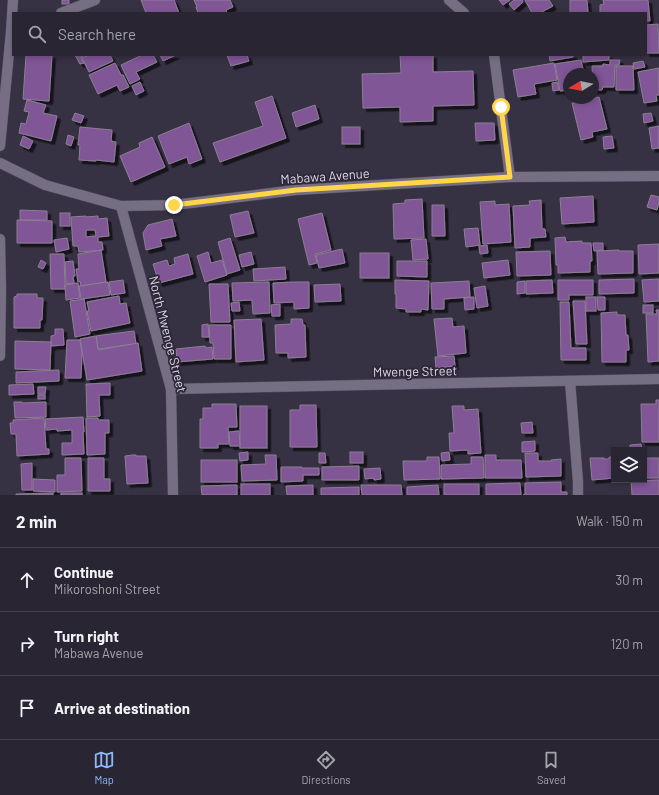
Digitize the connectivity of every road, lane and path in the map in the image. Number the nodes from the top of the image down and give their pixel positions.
1 (13, 0) edge
2 (95, 0) edge
3 (449, 0) edge
4 (13, 12) edge
5 (64, 12) edge
6 (463, 12) edge
7 (12, 32) edge
8 (494, 56) edge
9 (0, 146) edge
10 (0, 164) edge
11 (659, 176) edge
12 (510, 177) junction
13 (121, 206) junction
14 (0, 239) edge
15 (1, 290) edge
16 (0, 356) edge
17 (659, 379) edge
18 (570, 381) junction
19 (171, 389) junction
20 (174, 495) edge
21 (578, 495) edge

1 - 4 street
2 - 5 street
3 - 6 street
7 - 9 street
8 - 12 street
10 - 13 street, Mabawa Avenue
11 - 12 street, Mabawa Avenue
12 - 13 street, Mabawa Avenue
13 - 19 street, North Mwenge Street
14 - 15 street
15 - 16 street
17 - 18 street, Mwenge Street
18 - 19 street, Mwenge Street
18 - 21 street
19 - 20 street, North Mwenge Street

